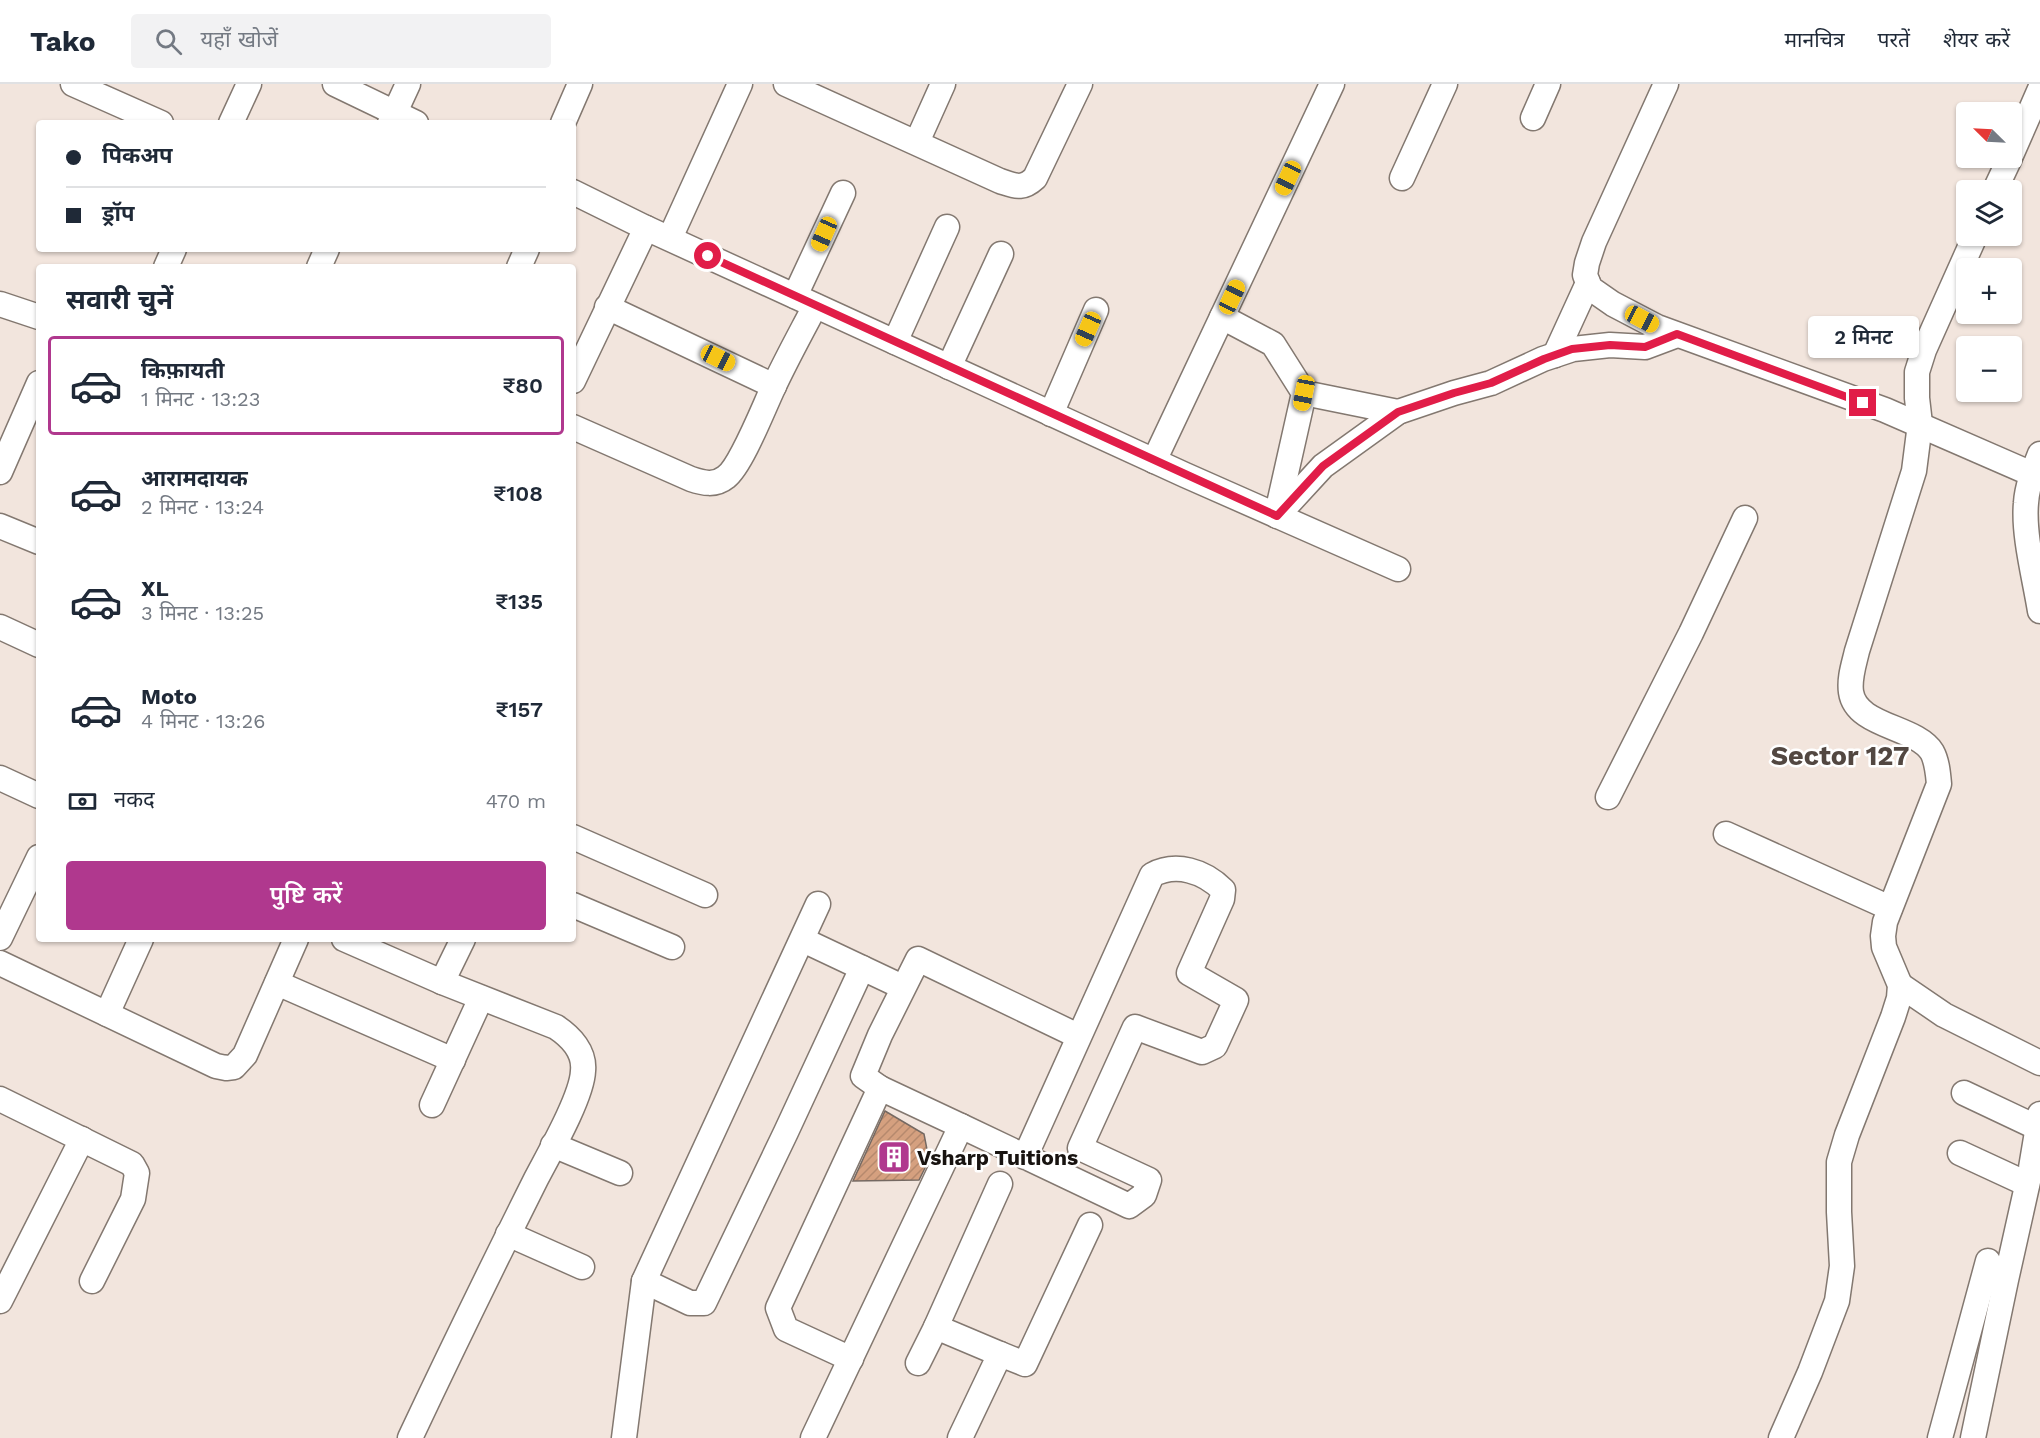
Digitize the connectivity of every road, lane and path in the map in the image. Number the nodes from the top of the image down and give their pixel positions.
1 (73, 84) edge
2 (249, 84) edge
3 (335, 84) edge
4 (408, 84) edge
5 (580, 84) edge
6 (740, 84) edge
7 (786, 84) edge
8 (943, 84) edge
9 (1080, 84) edge
10 (1332, 84) edge
11 (1445, 84) edge
12 (1548, 84) edge
13 (1666, 84) edge
14 (2040, 89) edge
15 (1533, 118) dead end
16 (154, 120) edge
17 (232, 120) edge
18 (400, 120) edge
19 (565, 120) edge
20 (2022, 130) edge
21 (917, 142) junction
22 (1402, 178) dead end
23 (576, 193) edge
24 (843, 193) dead end
25 (947, 227) dead end
26 (646, 228) junction
27 (670, 238) junction
28 (1971, 246) edge
29 (1001, 254) dead end
30 (1588, 283) junction
31 (805, 301) junction
32 (0, 303) edge
33 (607, 307) junction
34 (1096, 310) dead end
35 (36, 316) edge
36 (1222, 317) junction
37 (1677, 334) junction
38 (895, 342) junction
39 (1555, 355) junction
40 (949, 367) junction
41 (576, 374) edge
42 (774, 386) junction
43 (36, 390) edge
44 (1304, 393) junction
45 (1398, 412) junction
46 (1051, 414) junction
47 (1920, 424) junction
48 (576, 428) edge
49 (1154, 461) junction
50 (2036, 464) edge
51 (0, 472) edge
52 (1277, 516) junction
53 (1744, 518) dead end
54 (0, 526) edge
55 (36, 541) edge
56 (1398, 569) dead end
57 (2040, 611) edge
58 (0, 627) edge
59 (36, 644) edge
60 (0, 777) edge
61 (36, 795) edge
62 (1608, 797) dead end
63 (1726, 834) dead end
64 (576, 838) edge
65 (36, 863) edge
66 (705, 895) dead end
67 (818, 904) dead end
68 (576, 906) edge
69 (1890, 908) junction
70 (0, 938) edge
71 (803, 940) junction
72 (140, 942) edge
73 (295, 942) edge
74 (351, 942) edge
75 (462, 942) edge
76 (672, 948) dead end
77 (0, 963) edge
78 (862, 968) junction
79 (442, 982) junction
80 (892, 982) dead end
81 (277, 983) junction
82 (1900, 985) junction
83 (481, 998) junction
84 (107, 1014) junction
85 (1078, 1036) junction
86 (453, 1060) junction
87 (2040, 1063) edge
88 (880, 1088) junction
89 (1964, 1093) dead end
90 (0, 1100) edge
91 (432, 1105) dead end
92 (2039, 1121) edge
93 (961, 1126) junction
94 (82, 1139) junction
95 (553, 1145) junction
96 (1960, 1154) dead end
97 (1025, 1157) junction
98 (620, 1173) dead end
99 (1000, 1184) dead end
100 (2027, 1184) junction
101 (1090, 1225) dead end
102 (508, 1234) junction
103 (1988, 1261) dead end
104 (582, 1267) dead end
105 (92, 1281) dead end
106 (644, 1281) junction
107 (0, 1301) edge
108 (936, 1327) junction
109 (1000, 1354) junction
110 (851, 1359) junction
111 (918, 1363) dead end
112 (410, 1438) edge
113 (624, 1438) edge
114 (813, 1438) edge
115 (960, 1438) edge
116 (1781, 1438) edge
117 (1940, 1438) edge
118 (1973, 1438) edge

1 - 16 street
2 - 17 street
3 - 18 street
4 - 18 street
5 - 19 street
6 - 27 street
7 - 21 street
8 - 21 street
9 - 21 street
10 - 36 street
11 - 22 street
12 - 15 street
13 - 30 street
14 - 20 street
23 - 26 street
24 - 31 street
25 - 38 street
26 - 27 street
26 - 33 street
27 - 31 street
28 - 47 street
29 - 40 street
30 - 37 street
30 - 39 street
31 - 38 street
31 - 42 street
32 - 35 street
33 - 41 street
33 - 42 street
34 - 46 street
36 - 44 street
36 - 49 street
37 - 39 street
37 - 47 street
38 - 40 street
39 - 45 street
40 - 46 street
42 - 48 street
43 - 51 street
44 - 45 street
44 - 52 street
45 - 52 street
46 - 49 street
47 - 50 street
47 - 69 street
49 - 52 street
50 - 57 street
52 - 56 street
53 - 62 street
54 - 55 street
58 - 59 street
60 - 61 street
63 - 69 street
64 - 66 street
65 - 70 street
67 - 71 street
68 - 76 street
69 - 82 street
71 - 78 street
71 - 106 street
72 - 84 street
73 - 81 street
74 - 79 street
75 - 79 street
77 - 84 street
78 - 80 street
78 - 106 street
79 - 83 street
81 - 84 street
81 - 86 street
82 - 87 street
82 - 116 street
83 - 86 street
83 - 95 street
85 - 88 street
85 - 97 street
85 - 97 street
86 - 91 street
88 - 93 street
88 - 110 street
89 - 92 street
90 - 94 street
92 - 100 street
93 - 97 street
93 - 110 street
94 - 105 street
94 - 107 street
95 - 98 street
95 - 102 street
96 - 100 street
99 - 108 street
100 - 118 street
101 - 109 street
102 - 104 street
102 - 112 street
103 - 117 street
106 - 113 street
108 - 109 street
108 - 111 street
109 - 115 street
110 - 114 street

